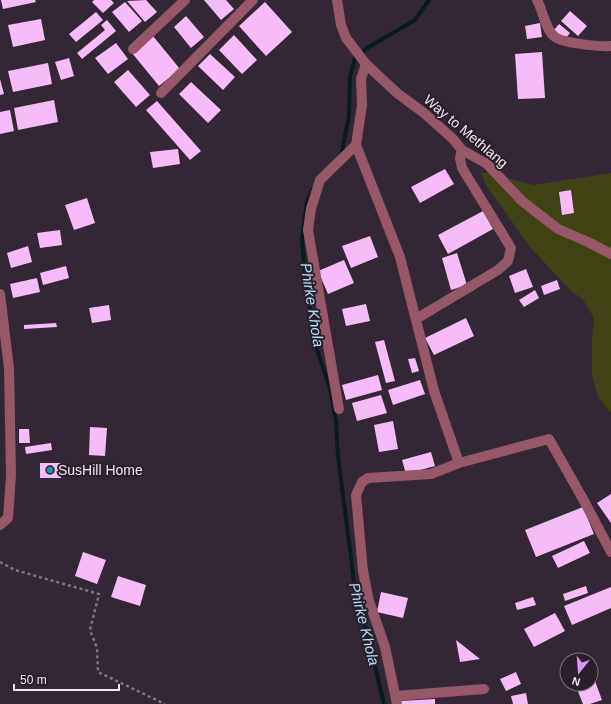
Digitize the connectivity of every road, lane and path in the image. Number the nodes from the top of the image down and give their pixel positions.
1 (185, 0) edge
2 (253, 0) edge
3 (336, 0) edge
4 (537, 0) edge
5 (611, 46) edge
6 (133, 49) dead end
7 (366, 64) junction
8 (161, 93) dead end
9 (356, 145) junction
10 (462, 150) junction
11 (611, 254) edge
12 (0, 294) edge
13 (416, 318) junction
14 (339, 409) dead end
15 (459, 464) junction
16 (0, 525) edge
17 (611, 552) edge
18 (0, 562) edge
19 (484, 689) dead end
20 (396, 700) edge
21 (166, 704) edge

1 - 6 street
2 - 8 street
3 - 7 street, Way to Methlang
4 - 5 street
7 - 9 street
7 - 10 street, Way to Methlang
9 - 13 street
9 - 14 street
10 - 11 street, Way to Methlang
10 - 13 street
12 - 16 street
13 - 15 street
15 - 17 street
15 - 20 street
18 - 21 path
19 - 20 street

